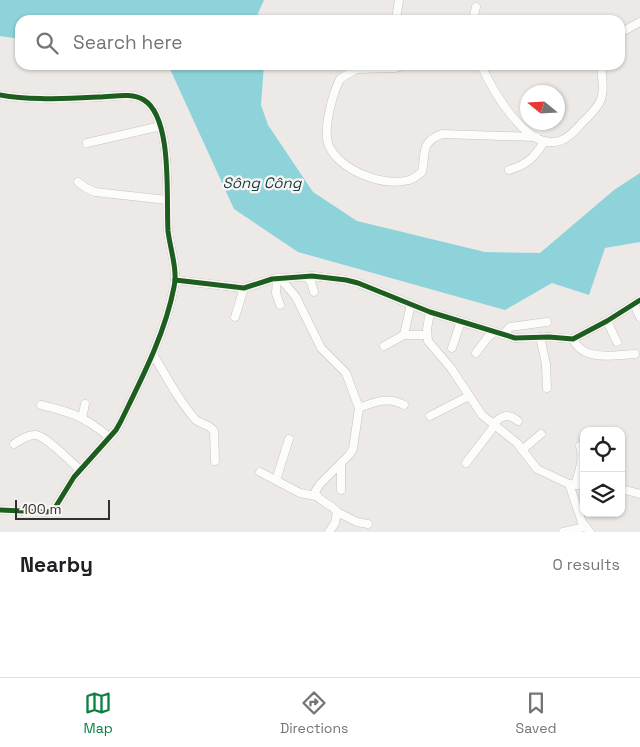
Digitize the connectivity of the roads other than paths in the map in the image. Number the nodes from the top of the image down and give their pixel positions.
1 (399, 0) edge
2 (476, 7) dead end
3 (397, 15) edge
4 (474, 15) edge
5 (640, 22) edge
6 (625, 30) edge
7 (354, 70) edge
8 (483, 70) edge
9 (602, 70) edge
10 (0, 95) edge
11 (161, 126) junction
12 (536, 137) junction
13 (545, 141) junction
14 (87, 143) dead end
15 (509, 170) dead end
16 (78, 182) dead end
17 (167, 200) junction
18 (307, 277) junction
19 (278, 278) junction
20 (175, 280) junction
21 (244, 288) junction
22 (314, 292) dead end
23 (637, 302) edge
24 (280, 305) dead end
25 (410, 308) dead end
26 (430, 312) junction
27 (235, 317) dead end
28 (640, 317) edge
29 (461, 321) junction
30 (546, 322) dead end
31 (607, 322) junction
32 (495, 332) junction
33 (404, 335) junction
34 (427, 335) junction
35 (503, 335) junction
36 (540, 337) junction
37 (572, 339) junction
38 (617, 342) dead end
39 (384, 346) dead end
40 (452, 348) dead end
41 (476, 352) dead end
42 (152, 354) junction
43 (635, 354) dead end
44 (547, 388) dead end
45 (469, 396) junction
46 (85, 404) dead end
47 (404, 404) dead end
48 (41, 405) dead end
49 (359, 408) junction
50 (430, 416) dead end
51 (82, 418) junction
52 (518, 421) dead end
53 (494, 424) junction
54 (541, 434) dead end
55 (110, 437) junction
56 (290, 439) dead end
57 (14, 444) dead end
58 (522, 450) junction
59 (215, 461) dead end
60 (466, 463) dead end
61 (341, 464) junction
62 (80, 470) junction
63 (580, 471) edge
64 (260, 472) dead end
65 (276, 480) junction
66 (572, 484) junction
67 (580, 485) edge
68 (341, 490) dead end
69 (625, 490) edge
70 (640, 494) edge
71 (316, 496) junction
72 (0, 510) edge
73 (338, 512) junction
74 (368, 524) dead end
75 (588, 529) edge
76 (329, 532) edge
77 (565, 532) edge

1 - 3 street
2 - 4 street
5 - 6 street
7 - 12 street
8 - 12 street
9 - 13 street
10 - 11 street
11 - 14 street
11 - 17 street
12 - 13 street
13 - 15 street
16 - 17 street
17 - 20 street
18 - 19 street
18 - 22 street
18 - 26 street
19 - 21 street
19 - 24 street
19 - 49 street
20 - 21 street
20 - 42 street
21 - 27 street
23 - 28 street
23 - 31 street
25 - 33 street
26 - 29 street
26 - 34 street
29 - 32 street
29 - 40 street
30 - 35 street
31 - 37 street
31 - 38 street
32 - 35 street
32 - 41 street
33 - 34 street
33 - 39 street
34 - 45 street
35 - 36 street
36 - 37 street
36 - 44 street
37 - 43 street
42 - 55 street
42 - 59 street
45 - 50 street
45 - 53 street
46 - 51 street
47 - 49 street
48 - 51 street
49 - 61 street
51 - 55 street
52 - 53 street
53 - 58 street
53 - 60 street
54 - 58 street
55 - 62 street
56 - 65 street
57 - 62 street
58 - 66 street
61 - 68 street
61 - 71 street
62 - 72 street
63 - 66 street
64 - 65 street
65 - 71 street
66 - 67 street
66 - 75 street
69 - 70 street
71 - 73 street
73 - 74 street
73 - 76 street
75 - 77 street

